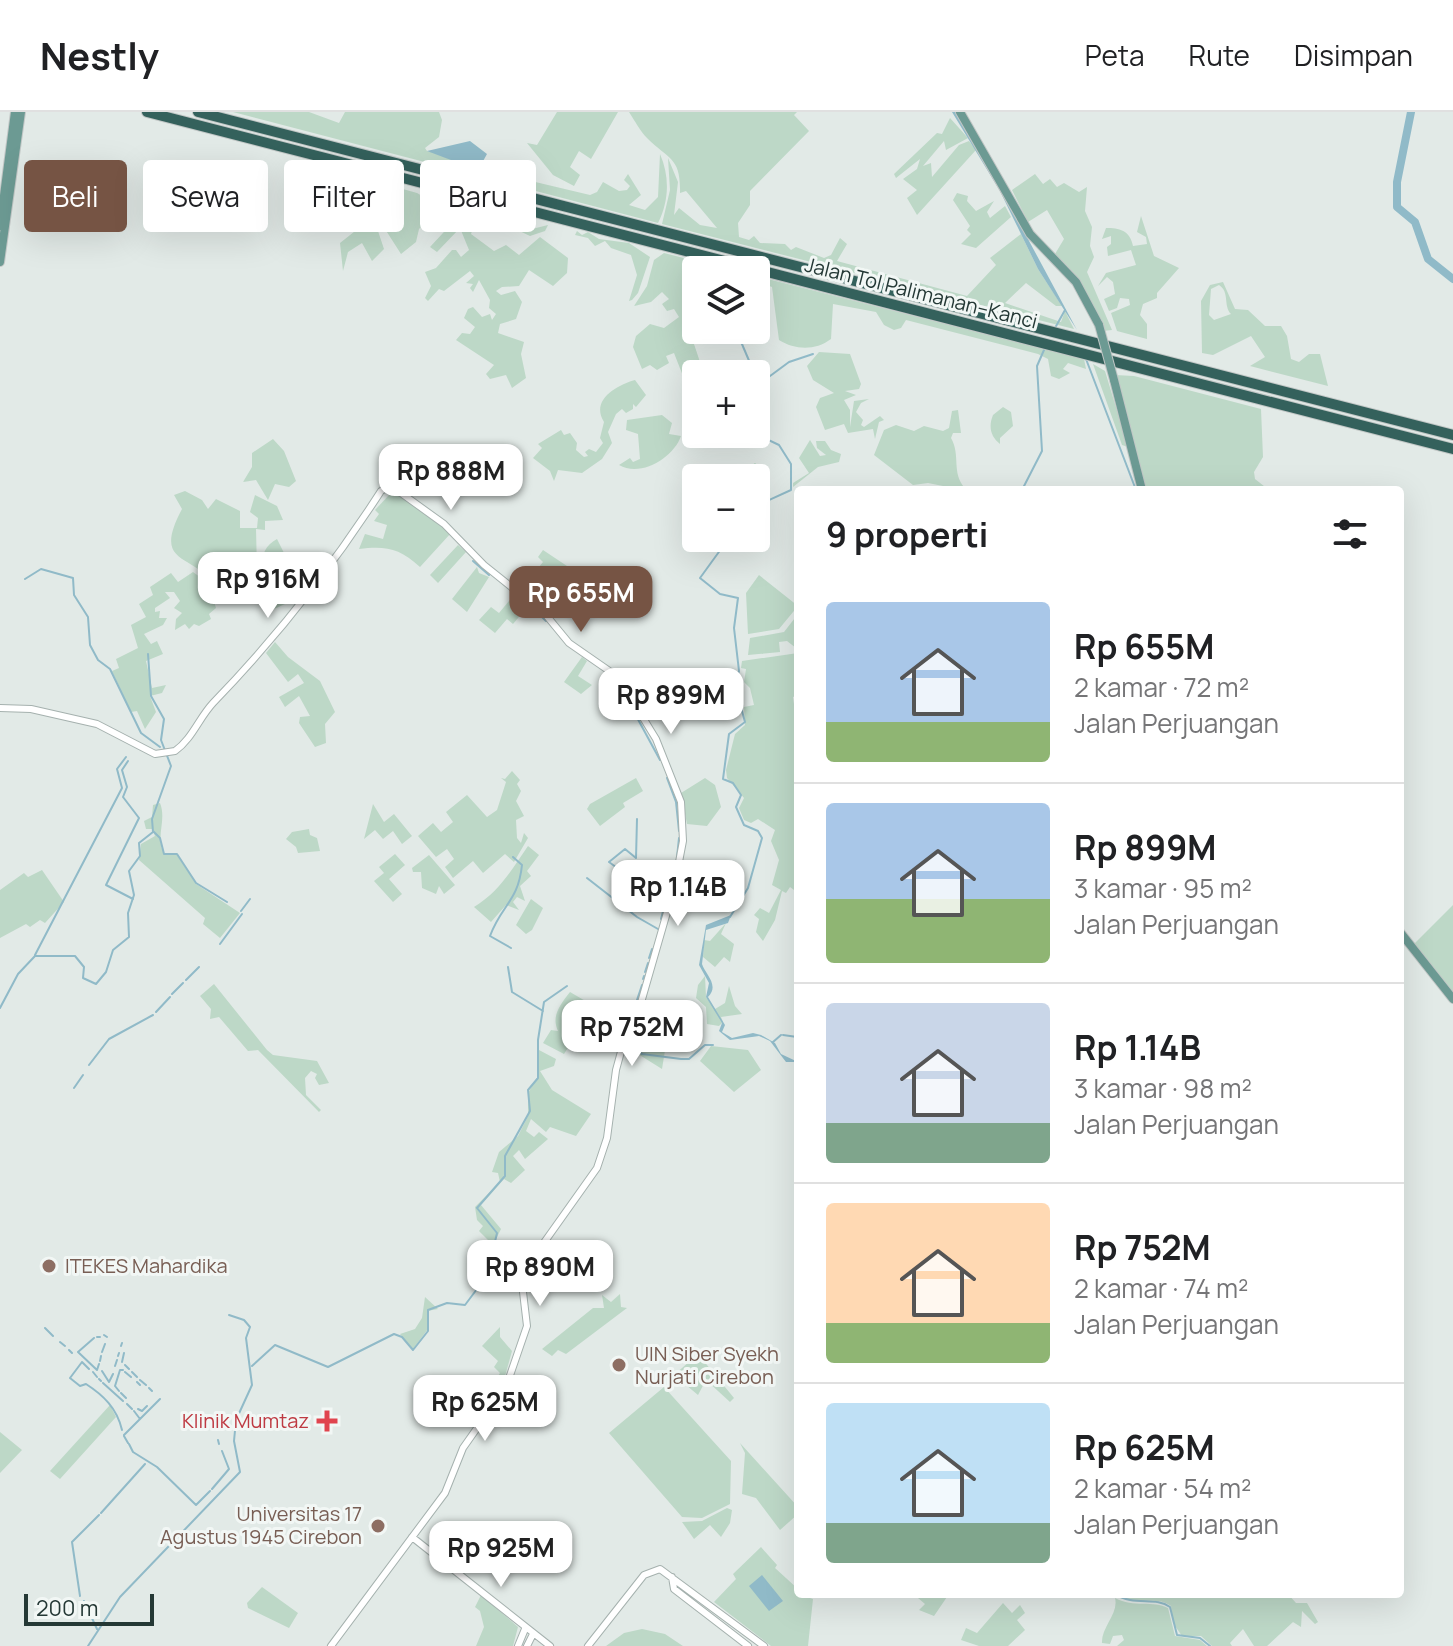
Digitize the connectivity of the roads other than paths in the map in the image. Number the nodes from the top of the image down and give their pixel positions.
1 (147, 112) edge
2 (198, 112) edge
3 (960, 112) edge
4 (18, 113) edge
5 (329, 160) edge
6 (385, 160) edge
7 (404, 165) edge
8 (404, 180) edge
9 (0, 226) edge
10 (0, 262) edge
11 (1453, 435) edge
12 (1453, 449) edge
13 (1141, 486) edge
14 (0, 708) edge
15 (1404, 937) edge
16 (1453, 999) edge
17 (412, 1537) junction
18 (674, 1580) junction
19 (525, 1629) junction
20 (533, 1634) junction
21 (331, 1646) edge
22 (518, 1646) edge
23 (527, 1646) edge
24 (550, 1646) edge
25 (588, 1646) edge
26 (748, 1646) edge
27 (764, 1646) edge

1 - 5 highway, Jalan Tol Palimanan–Kanci
2 - 6 highway, Jalan Tol Palimanan–Kanci
3 - 13 main road, bridge
4 - 9 main road
4 - 10 main road
7 - 11 highway, Jalan Tol Palimanan–Kanci
8 - 12 highway, Jalan Tol Palimanan–Kanci
14 - 17 street
15 - 16 main road
17 - 19 street
17 - 21 street
18 - 25 street
18 - 26 street
18 - 27 street
19 - 20 street
19 - 22 street
20 - 23 street
20 - 24 street

